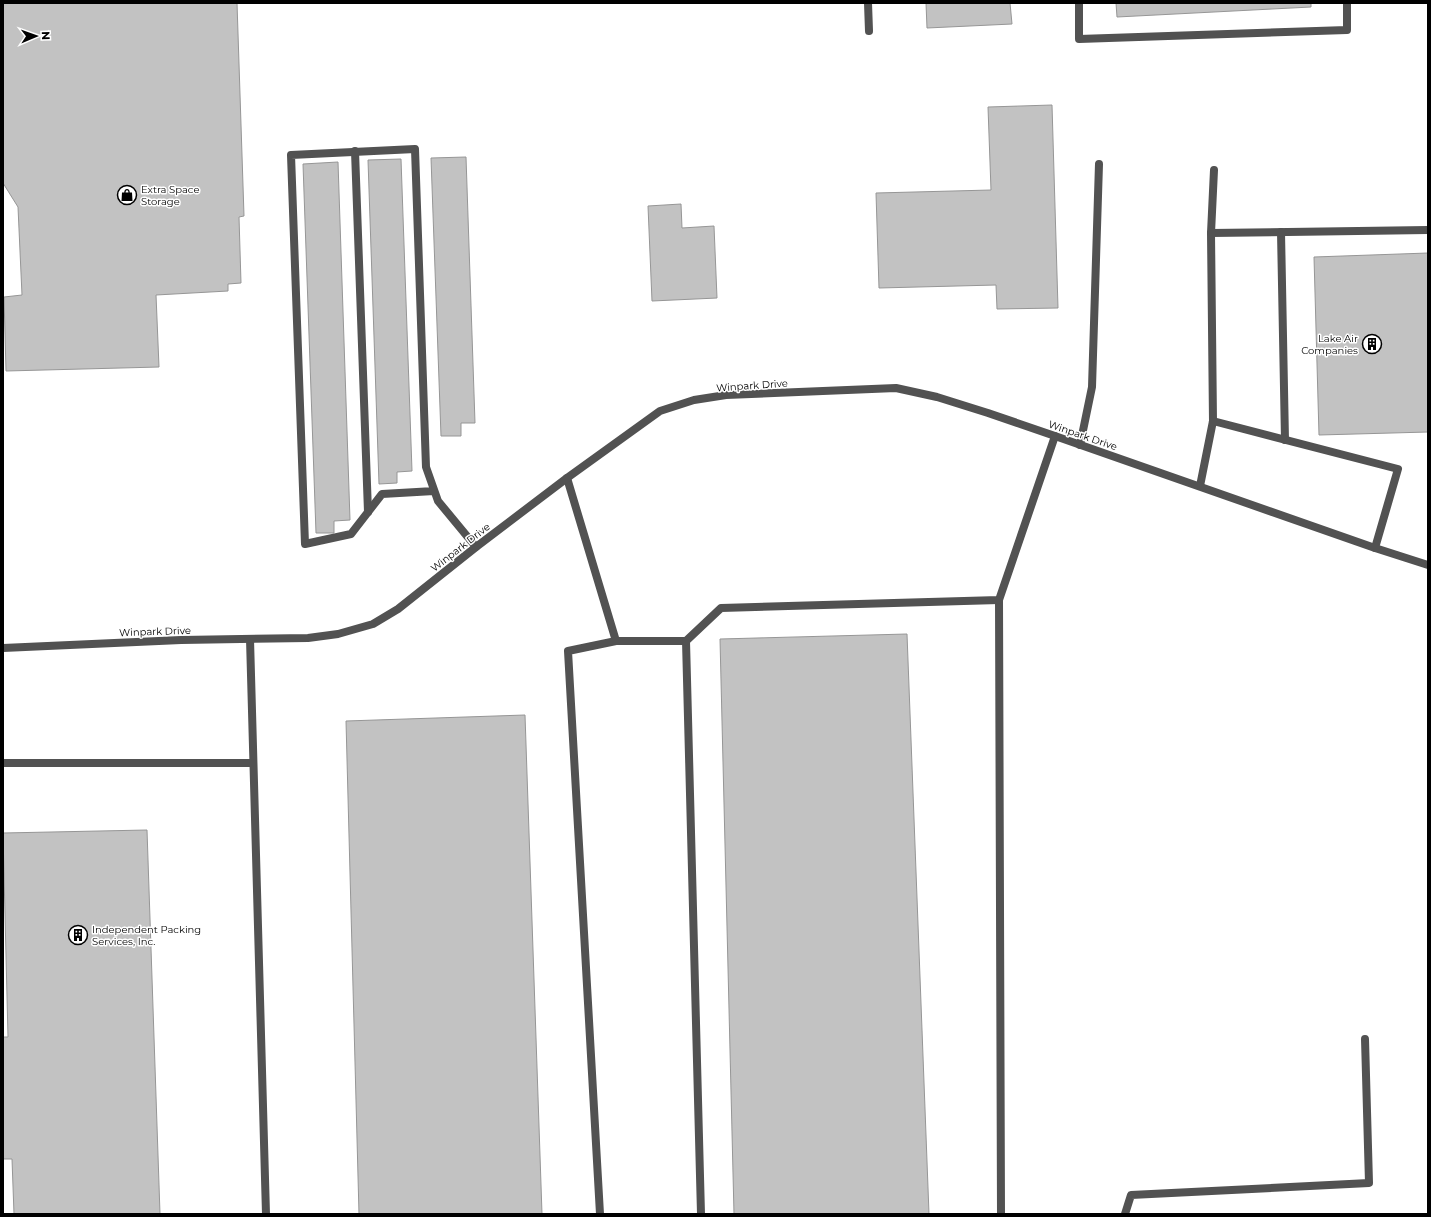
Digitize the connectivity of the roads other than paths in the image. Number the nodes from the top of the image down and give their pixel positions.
1 (868, 3) edge
2 (1078, 3) edge
3 (1347, 3) edge
4 (869, 31) dead end
5 (355, 152) junction
6 (1099, 164) dead end
7 (1214, 170) dead end
8 (1428, 230) edge
9 (1281, 232) junction
10 (1211, 233) junction
11 (1213, 421) junction
12 (1055, 436) junction
13 (1285, 440) junction
14 (1080, 445) junction
15 (566, 478) junction
16 (1200, 486) junction
17 (434, 491) junction
18 (368, 512) junction
19 (476, 547) junction
20 (1375, 548) junction
21 (1428, 564) edge
22 (999, 600) junction
23 (250, 639) junction
24 (616, 641) junction
25 (686, 641) junction
26 (3, 648) edge
27 (3, 763) edge
28 (253, 763) junction
29 (1365, 1039) dead end
30 (266, 1214) edge
31 (600, 1214) edge
32 (701, 1214) edge
33 (1001, 1214) edge
34 (1125, 1214) edge

1 - 4 street
2 - 3 street
5 - 17 street
5 - 18 street
5 - 18 street
6 - 14 street
7 - 10 street
8 - 9 street
9 - 10 street
9 - 13 street
10 - 11 street
11 - 13 street
11 - 16 street
12 - 14 street, Winpark Drive
12 - 15 street, Winpark Drive
12 - 22 street
13 - 20 street
14 - 16 street, Winpark Drive
15 - 19 street, Winpark Drive
15 - 24 street
16 - 20 street, Winpark Drive
17 - 18 street
17 - 19 street
19 - 23 street, Winpark Drive
20 - 21 street, Winpark Drive
22 - 25 street
22 - 33 street
23 - 26 street, Winpark Drive
23 - 28 street
24 - 25 street
24 - 31 street
25 - 32 street
27 - 28 street
28 - 30 street
29 - 34 street

